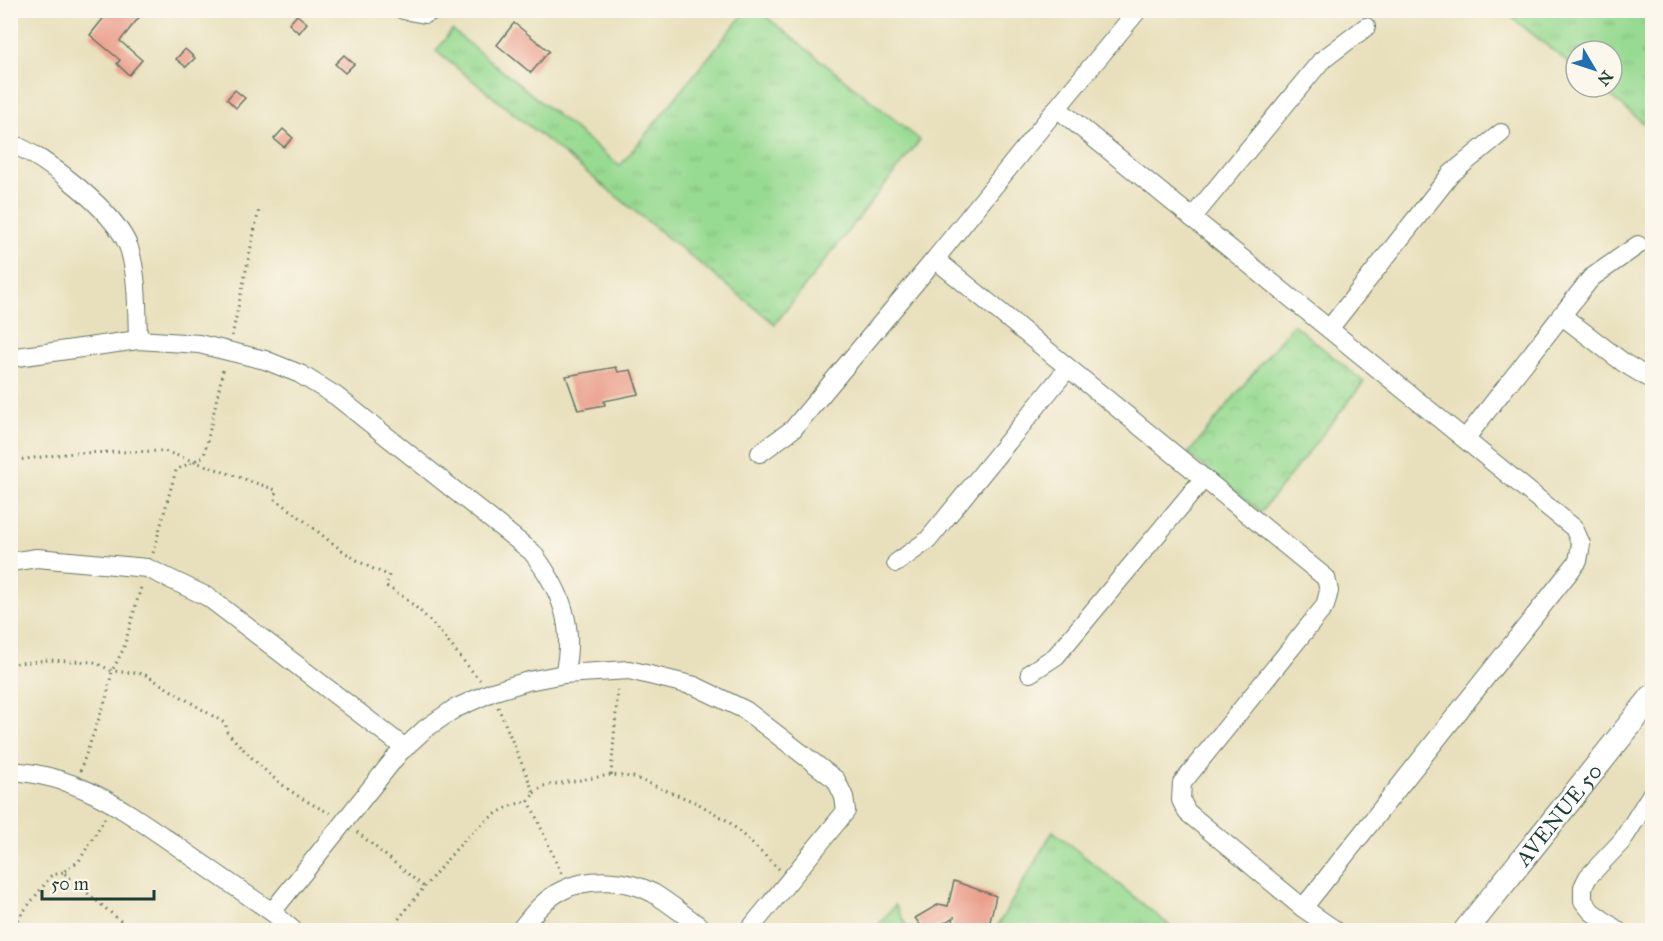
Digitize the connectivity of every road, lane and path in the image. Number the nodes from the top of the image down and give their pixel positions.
1 (403, 10) edge
2 (1138, 10) edge
3 (430, 12) edge
4 (1366, 27) dead end
5 (1057, 108) junction
6 (1501, 132) dead end
7 (10, 143) edge
8 (260, 209) dead end
9 (1192, 218) junction
10 (1638, 245) dead end
11 (935, 259) junction
12 (1561, 315) junction
13 (1329, 329) junction
14 (138, 340) junction
15 (227, 353) junction
16 (10, 358) edge
17 (1068, 368) junction
18 (1653, 380) edge
19 (1465, 439) junction
20 (760, 453) dead end
21 (10, 461) edge
22 (193, 461) junction
23 (1203, 478) junction
24 (10, 562) edge
25 (896, 563) dead end
26 (147, 568) junction
27 (10, 664) edge
28 (619, 670) junction
29 (112, 671) junction
30 (1030, 673) dead end
31 (564, 674) junction
32 (492, 692) junction
33 (1653, 698) edge
34 (405, 748) junction
35 (10, 771) edge
36 (611, 775) junction
37 (74, 784) junction
38 (534, 793) junction
39 (1653, 793) edge
40 (528, 801) junction
41 (113, 804) junction
42 (345, 821) junction
43 (63, 872) junction
44 (792, 878) junction
45 (424, 887) junction
46 (567, 889) junction
47 (1303, 908) junction
48 (272, 912) junction
49 (10, 929) edge
50 (132, 930) edge
51 (294, 930) edge
52 (390, 930) edge
53 (520, 930) edge
54 (705, 930) edge
55 (749, 930) edge
56 (1322, 930) edge
57 (1335, 930) edge
58 (1466, 930) edge
59 (1617, 930) edge

1 - 3 street
2 - 5 street
4 - 9 street
5 - 9 street
5 - 11 street
6 - 13 street
7 - 14 street
8 - 15 path
9 - 13 street
10 - 12 street
11 - 17 street
11 - 20 street
12 - 18 street
12 - 19 street
13 - 19 street
14 - 15 street
14 - 16 street
15 - 22 path
15 - 31 street
17 - 23 street
17 - 25 street
19 - 47 street
21 - 22 path
22 - 26 path
22 - 32 path
23 - 30 street
23 - 47 street
24 - 26 street
26 - 29 path
26 - 34 street
27 - 29 path
28 - 31 street
28 - 36 path
28 - 44 street
29 - 37 path
29 - 42 path
31 - 32 street
32 - 34 street
32 - 38 path
33 - 58 main road, AVENUE 50
34 - 42 street
35 - 37 street
36 - 38 path
36 - 44 path
37 - 41 street
38 - 40 path
39 - 59 street
40 - 45 path
40 - 46 path
41 - 43 path
41 - 48 street
42 - 45 path
42 - 48 street
43 - 49 path
43 - 50 path
44 - 55 street
45 - 52 path
46 - 53 street
46 - 54 street
47 - 56 street
47 - 57 street
48 - 51 street

